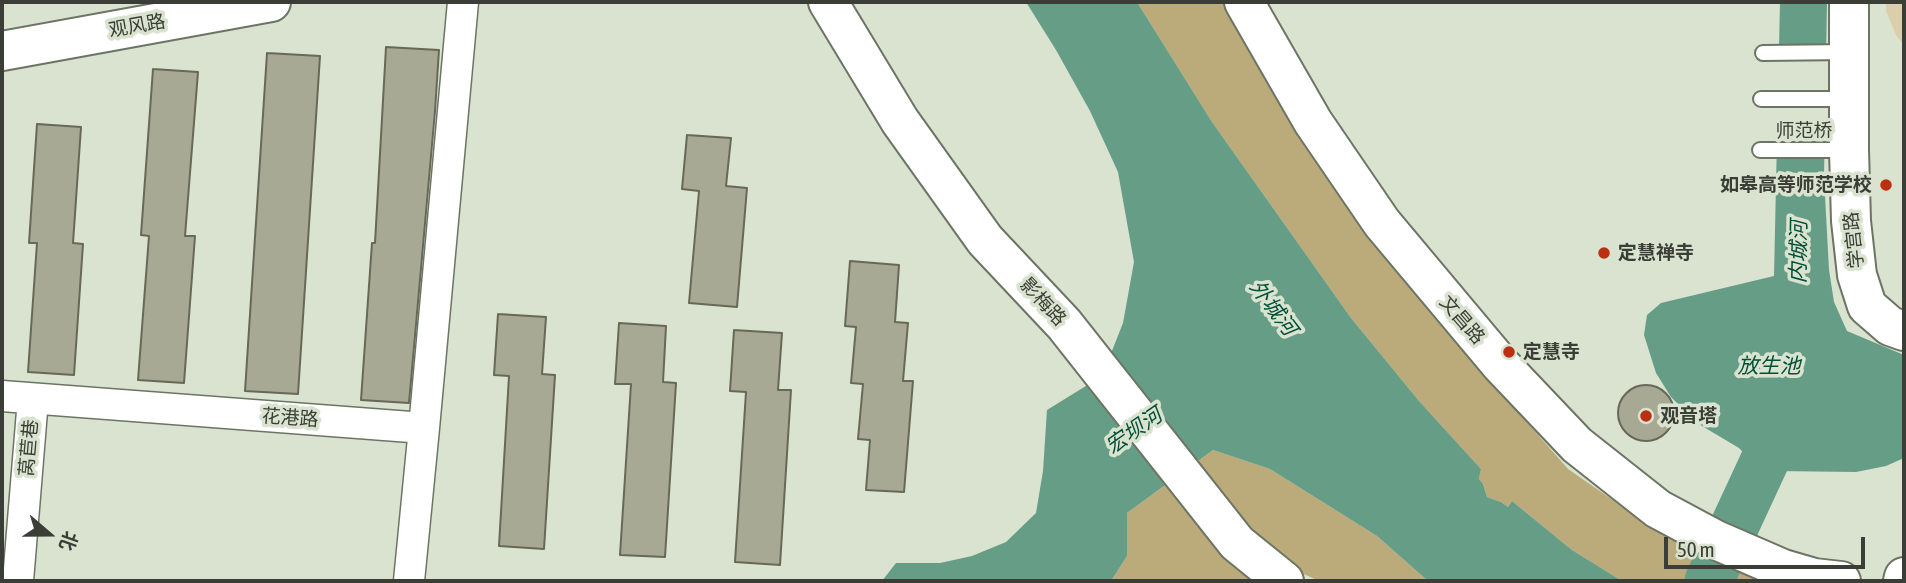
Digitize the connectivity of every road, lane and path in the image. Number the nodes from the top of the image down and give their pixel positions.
1 (271, 2) edge
2 (463, 2) edge
3 (828, 2) edge
4 (1244, 2) edge
5 (1849, 2) edge
6 (2, 51) edge
7 (1840, 52) junction
8 (1768, 53) dead end
9 (1766, 99) dead end
10 (1840, 99) junction
11 (1765, 150) dead end
12 (1840, 151) junction
13 (1904, 331) edge
14 (2, 396) edge
15 (33, 399) junction
16 (424, 428) junction
17 (18, 581) edge
18 (409, 581) edge
19 (1284, 581) edge
20 (1841, 581) edge

1 - 6 street, 观风路
2 - 16 street
3 - 19 street, 影梅路
4 - 20 street, 文昌路
5 - 7 street, 学宫路
7 - 8 lane
7 - 10 street, 学宫路
9 - 10 lane
10 - 12 street, 学宫路
11 - 12 lane, 师范桥
12 - 13 street, 学宫路
14 - 15 street, 花港路
15 - 16 street, 花港路
15 - 17 street, 莴苣巷
16 - 18 street

